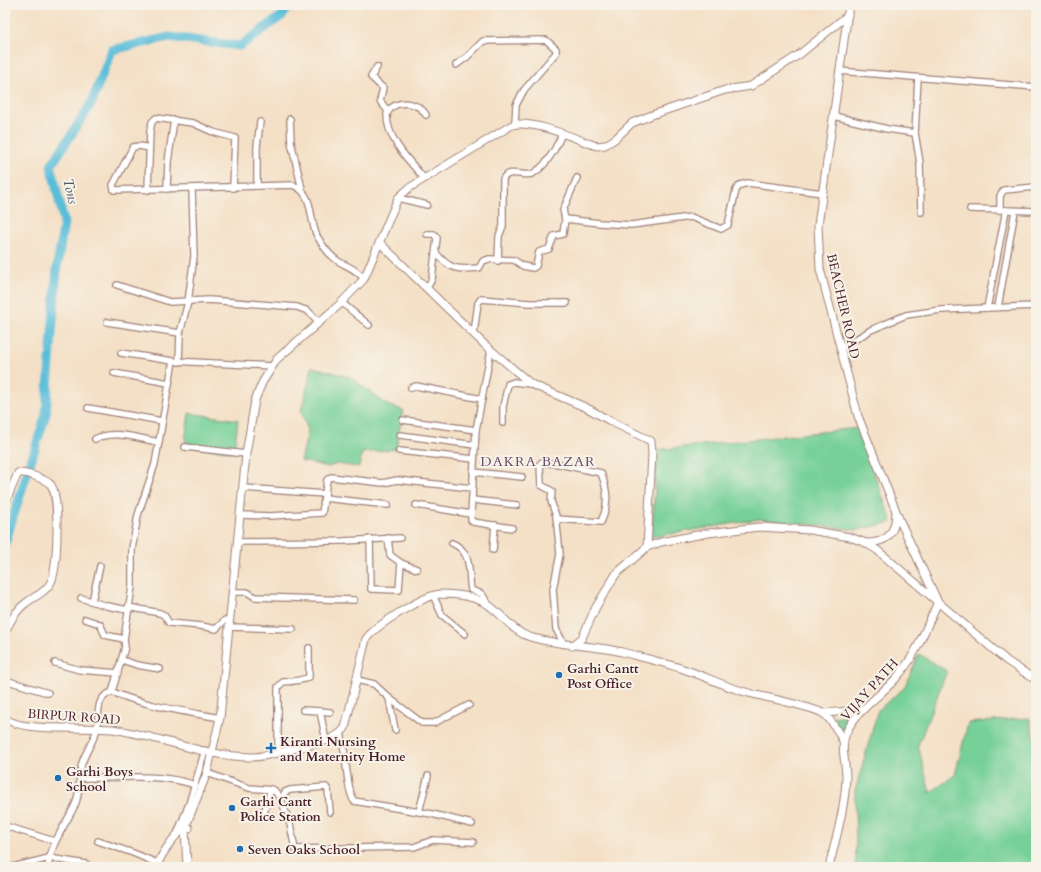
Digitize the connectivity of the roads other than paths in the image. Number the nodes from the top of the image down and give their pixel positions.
1 (849, 5) edge
2 (848, 15) junction
3 (456, 65) dead end
4 (377, 67) dead end
5 (839, 71) junction
6 (918, 78) junction
7 (1036, 87) edge
8 (388, 111) junction
9 (426, 115) dead end
10 (834, 116) junction
11 (290, 118) dead end
12 (174, 120) junction
13 (260, 122) dead end
14 (515, 124) junction
15 (915, 133) junction
16 (562, 134) junction
17 (149, 148) junction
18 (424, 178) junction
19 (577, 178) dead end
20 (257, 186) junction
21 (1036, 187) edge
22 (233, 188) junction
23 (167, 189) junction
24 (192, 189) junction
25 (148, 190) junction
26 (302, 190) junction
27 (822, 193) junction
28 (398, 198) junction
29 (427, 205) dead end
30 (970, 209) dead end
31 (1003, 210) junction
32 (1015, 211) junction
33 (1036, 211) edge
34 (922, 212) dead end
35 (565, 219) junction
36 (427, 234) dead end
37 (380, 243) junction
38 (436, 253) junction
39 (498, 260) junction
40 (364, 279) junction
41 (117, 285) dead end
42 (427, 288) junction
43 (188, 302) junction
44 (341, 302) junction
45 (567, 303) dead end
46 (1036, 306) edge
47 (998, 307) junction
48 (987, 308) junction
49 (107, 322) dead end
50 (319, 322) junction
51 (369, 325) dead end
52 (180, 332) junction
53 (474, 333) junction
54 (841, 348) junction
55 (491, 350) junction
56 (121, 353) dead end
57 (176, 361) junction
58 (272, 366) junction
59 (114, 373) dead end
60 (169, 383) junction
61 (531, 384) junction
62 (411, 388) dead end
63 (482, 399) junction
64 (88, 408) dead end
65 (403, 420) dead end
66 (162, 421) junction
67 (503, 423) dead end
68 (476, 430) junction
69 (400, 435) dead end
70 (95, 439) dead end
71 (159, 442) junction
72 (474, 445) junction
73 (185, 447) dead end
74 (399, 451) dead end
75 (246, 454) junction
76 (474, 459) junction
77 (473, 472) junction
78 (522, 477) dead end
79 (243, 488) junction
80 (472, 488) junction
81 (324, 496) junction
82 (472, 500) junction
83 (5, 503) edge
84 (388, 505) dead end
85 (416, 505) dead end
86 (517, 505) dead end
87 (896, 510) junction
88 (471, 514) junction
89 (241, 515) junction
90 (556, 519) junction
91 (495, 525) junction
92 (512, 528) dead end
93 (388, 538) junction
94 (400, 538) dead end
95 (370, 540) junction
96 (238, 542) junction
97 (452, 543) dead end
98 (866, 543) junction
99 (647, 546) junction
100 (493, 550) dead end
101 (401, 563) junction
102 (100, 566) dead end
103 (417, 568) dead end
104 (232, 592) junction
105 (434, 596) junction
106 (81, 598) dead end
107 (354, 600) dead end
108 (92, 601) junction
109 (938, 602) junction
110 (128, 609) junction
111 (491, 609) junction
112 (85, 618) dead end
113 (229, 623) junction
114 (292, 629) dead end
115 (5, 632) edge
116 (465, 634) dead end
117 (124, 639) junction
118 (568, 645) junction
119 (309, 648) dead end
120 (122, 660) junction
121 (55, 663) dead end
122 (160, 669) dead end
123 (118, 673) junction
124 (5, 680) edge
125 (357, 680) junction
126 (1036, 680) edge
127 (112, 692) junction
128 (48, 693) dead end
129 (389, 698) junction
130 (469, 705) dead end
131 (303, 710) dead end
132 (863, 710) junction
133 (320, 711) junction
134 (330, 712) dead end
135 (824, 713) junction
136 (5, 718) edge
137 (220, 718) junction
138 (97, 728) junction
139 (395, 730) dead end
140 (341, 733) junction
141 (326, 741) junction
142 (843, 742) junction
143 (209, 751) junction
144 (278, 752) junction
145 (207, 773) junction
146 (428, 776) dead end
147 (81, 778) junction
148 (195, 785) junction
149 (271, 789) junction
150 (281, 798) junction
151 (330, 812) dead end
152 (419, 812) junction
153 (264, 813) dead end
154 (472, 824) dead end
155 (5, 826) edge
156 (187, 826) junction
157 (177, 834) junction
158 (54, 841) junction
159 (98, 842) dead end
160 (473, 842) dead end
161 (49, 858) junction
162 (86, 864) dead end
163 (156, 865) edge
164 (13, 867) edge
165 (48, 867) edge
166 (187, 867) edge
167 (191, 867) edge
168 (830, 867) edge

1 - 2 street, BEACHER ROAD
2 - 5 street, BEACHER ROAD
2 - 16 street
3 - 14 street
4 - 8 street
5 - 6 street
5 - 10 street, BEACHER ROAD
6 - 7 street
6 - 15 street
8 - 9 street
8 - 18 street
10 - 15 street
10 - 27 street, BEACHER ROAD
11 - 26 street
12 - 17 street
12 - 22 street
12 - 23 street
13 - 20 street
14 - 16 street
14 - 18 street
15 - 34 street
16 - 39 street
17 - 25 street
17 - 25 street
18 - 28 street
19 - 35 street
20 - 22 street
20 - 26 street
21 - 31 street
22 - 24 street
23 - 24 street
23 - 25 street
24 - 43 street
26 - 40 street
27 - 35 street
27 - 54 street, BEACHER ROAD
28 - 29 street
28 - 37 street
30 - 31 street
31 - 32 street
31 - 48 street
32 - 33 street
32 - 47 street
35 - 39 street
36 - 38 street
37 - 40 street
37 - 42 street
38 - 39 street
38 - 42 street
40 - 44 street
41 - 43 street
42 - 53 street
43 - 50 street
43 - 52 street
44 - 50 street
44 - 51 street
45 - 53 street
46 - 47 street
47 - 48 street
48 - 54 street
49 - 52 street
50 - 58 street
52 - 57 street
53 - 55 street
54 - 87 street, BEACHER ROAD
55 - 61 street
55 - 63 street
56 - 57 street
57 - 58 street
57 - 60 street
58 - 75 street
59 - 60 street
60 - 66 street
61 - 67 street
61 - 99 street
62 - 63 street
63 - 68 street
64 - 66 street
65 - 68 street
66 - 71 street
68 - 72 street
69 - 72 street
70 - 71 street
71 - 110 street
72 - 76 street
73 - 75 street
74 - 76 street
75 - 79 street
76 - 77 street
77 - 78 street
77 - 80 street
79 - 81 street
79 - 89 street
80 - 81 street
80 - 82 street
81 - 84 street
81 - 89 street
82 - 86 street
82 - 88 street
83 - 115 street
85 - 88 street
87 - 98 street
87 - 109 street, BEACHER ROAD
88 - 91 street
89 - 96 street
90 - 90 street
90 - 118 street
91 - 92 street
91 - 100 street
93 - 94 street
93 - 95 street
93 - 101 street
95 - 96 street
95 - 101 street
96 - 104 street
97 - 111 street
98 - 99 street
98 - 109 street
99 - 118 street
101 - 103 street
102 - 108 street
104 - 107 street
104 - 113 street
105 - 111 street
105 - 116 street
105 - 125 street
106 - 108 street
108 - 110 street
109 - 126 street
109 - 132 street, VIJAY PATH
110 - 113 street
110 - 117 street
111 - 118 street
112 - 117 street
113 - 114 street
113 - 137 street
117 - 120 street
118 - 135 street
119 - 144 street
120 - 122 street
120 - 123 street
121 - 123 street
123 - 127 street
124 - 128 street
125 - 129 street
125 - 140 street
127 - 137 street
127 - 138 street
129 - 130 street
129 - 139 street
131 - 133 street
132 - 135 street
132 - 142 street, VIJAY PATH
133 - 134 street
133 - 141 street
135 - 142 street
136 - 138 street, BIRPUR ROAD
137 - 143 street
138 - 143 street, BIRPUR ROAD
138 - 147 street
140 - 141 street, BIRPUR ROAD
140 - 152 street
141 - 144 street, BIRPUR ROAD
142 - 168 street, VIJAY PATH
143 - 144 street, BIRPUR ROAD
143 - 145 street
143 - 148 street
145 - 149 street
145 - 156 street
146 - 152 street
147 - 148 street
147 - 158 street
148 - 157 street
149 - 150 street
149 - 153 street
150 - 151 street
150 - 160 street
152 - 154 street
155 - 158 street
156 - 157 street
156 - 166 street
156 - 167 street
157 - 163 street
158 - 161 street
159 - 163 street
161 - 162 street
161 - 164 street
161 - 165 street

